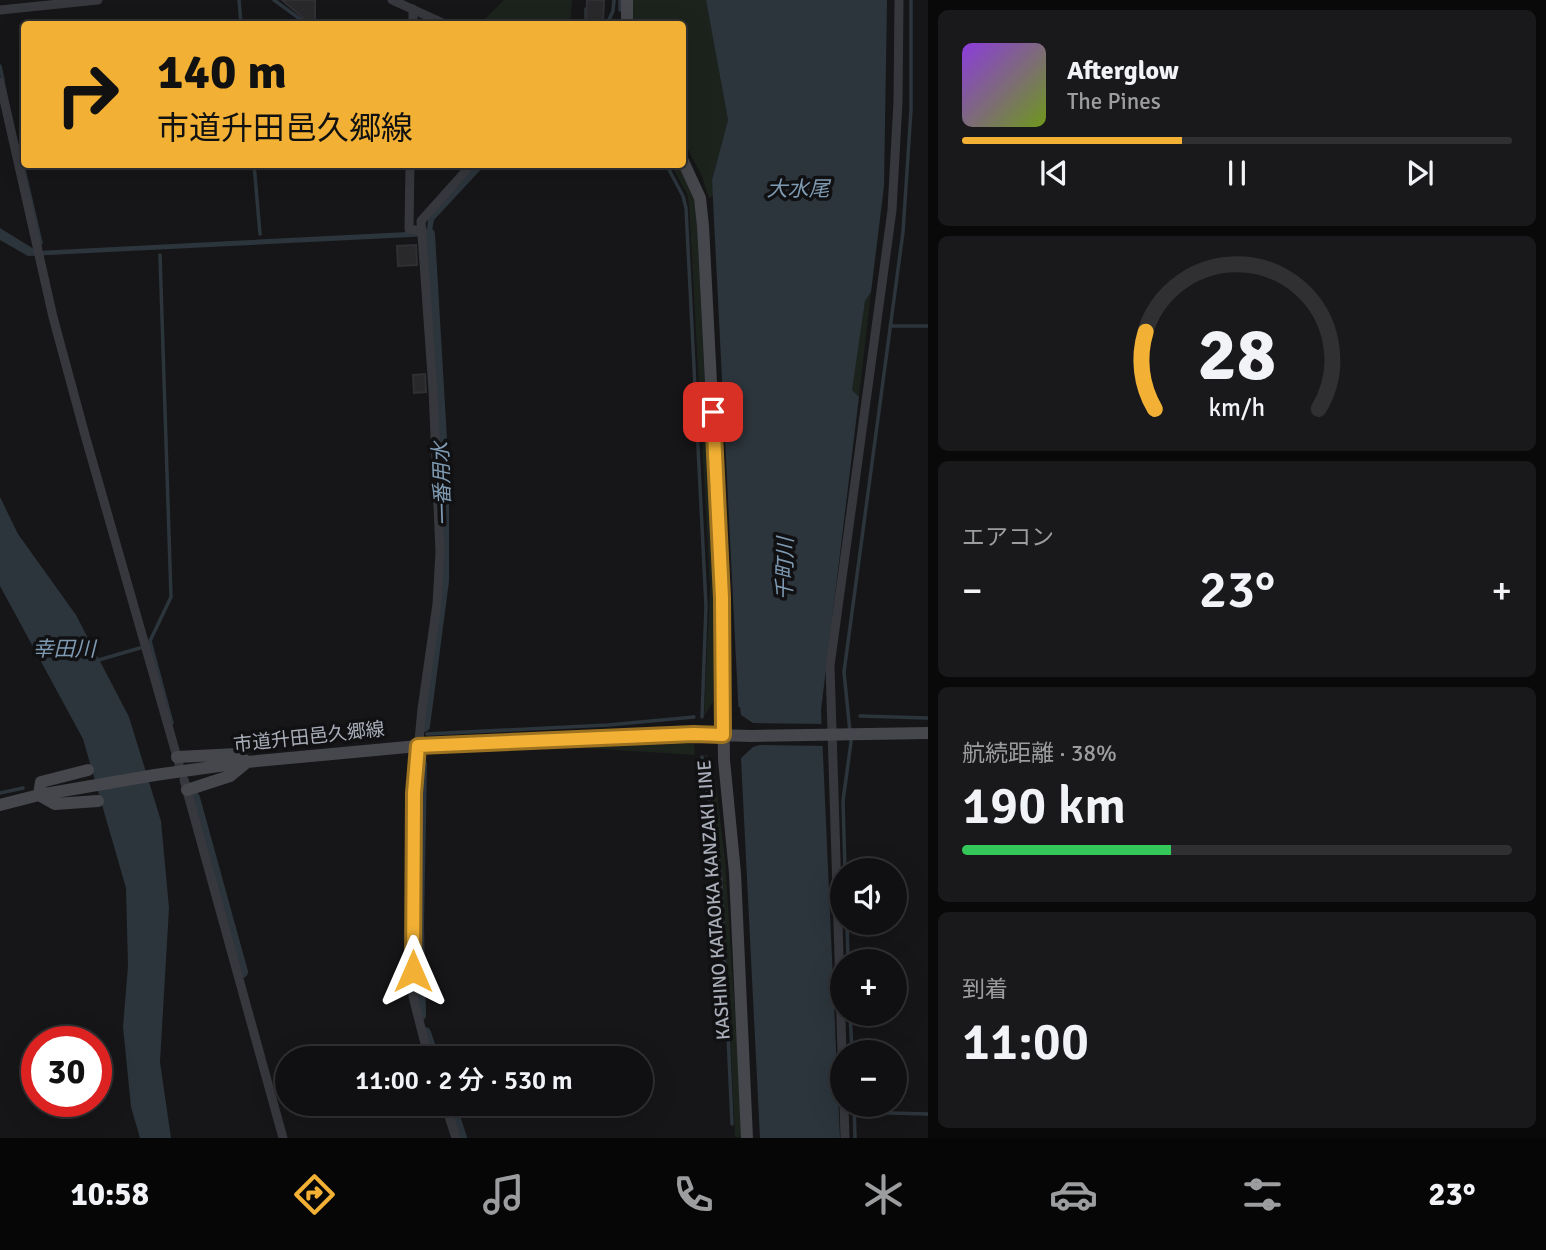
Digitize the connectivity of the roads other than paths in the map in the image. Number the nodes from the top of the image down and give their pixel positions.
1 (98, 0) edge
2 (392, 0) edge
3 (627, 0) edge
4 (899, 0) edge
5 (413, 9) junction
6 (0, 10) edge
7 (413, 21) edge
8 (439, 21) edge
9 (627, 21) edge
10 (0, 82) edge
11 (410, 168) edge
12 (468, 168) edge
13 (686, 168) edge
14 (422, 234) junction
15 (928, 733) edge
16 (833, 735) junction
17 (730, 736) junction
18 (418, 746) junction
19 (178, 761) joint
20 (247, 762) junction
21 (88, 770) dead end
22 (185, 785) joint
23 (39, 795) junction
24 (98, 801) dead end
25 (0, 805) edge
26 (842, 1040) edge
27 (426, 1046) edge
28 (448, 1116) edge
29 (844, 1117) edge
30 (283, 1138) edge
31 (456, 1138) edge
32 (747, 1138) edge
33 (845, 1138) edge

1 - 6 street
2 - 5 street
3 - 9 street
4 - 16 street
5 - 7 street
5 - 8 street
10 - 19 street
11 - 14 street
12 - 14 street
13 - 17 street, KASHINO KATAOKA KANZAKI LINE
14 - 18 street
15 - 16 street, 市道升田邑久郷線
16 - 17 street, 市道升田邑久郷線
16 - 26 street
17 - 18 street, 市道升田邑久郷線
17 - 32 street, KASHINO KATAOKA KANZAKI LINE
18 - 20 street, 市道升田邑久郷線
18 - 27 street
19 - 20 street
20 - 22 street
20 - 23 street, 市道升田邑久郷線
21 - 23 street
22 - 30 street
23 - 24 street
23 - 25 street
28 - 31 street
29 - 33 street

